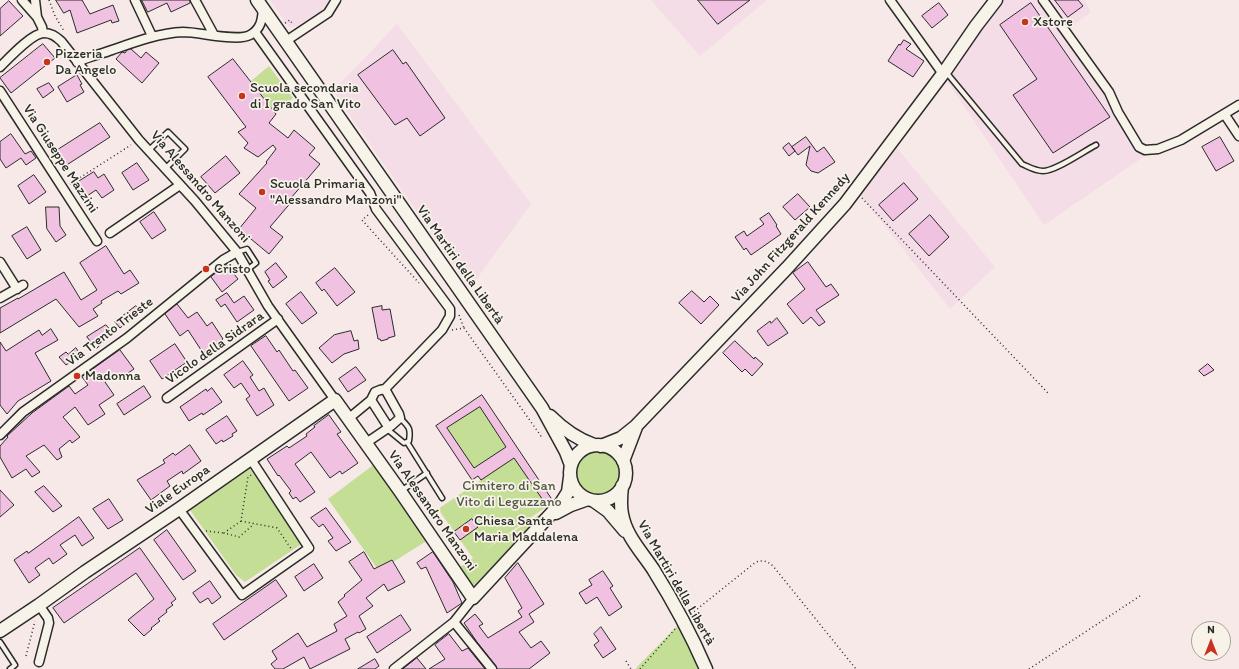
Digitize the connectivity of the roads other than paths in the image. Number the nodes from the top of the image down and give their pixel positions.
1 (22, 0) edge
2 (35, 0) edge
3 (135, 0) edge
4 (195, 0) edge
5 (336, 0) edge
6 (890, 0) edge
7 (996, 0) edge
8 (1043, 0) edge
9 (260, 4) edge
10 (37, 17) junction
11 (255, 32) junction
12 (43, 33) junction
13 (214, 35) junction
14 (152, 36) junction
15 (286, 41) junction
16 (77, 62) junction
17 (0, 67) edge
18 (944, 72) junction
19 (0, 91) edge
20 (1239, 105) edge
21 (1225, 115) junction
22 (1239, 136) edge
23 (1096, 145) dead end
24 (149, 150) junction
25 (165, 168) junction
26 (180, 186) junction
27 (110, 233) dead end
28 (98, 241) dead end
29 (237, 252) junction
30 (0, 262) edge
31 (246, 270) junction
32 (0, 298) edge
33 (278, 319) junction
34 (385, 389) junction
35 (167, 398) dead end
36 (335, 400) junction
37 (371, 400) junction
38 (542, 408) junction
39 (400, 418) junction
40 (348, 419) junction
41 (636, 426) junction
42 (389, 427) junction
43 (0, 435) edge
44 (407, 442) junction
45 (366, 443) junction
46 (598, 446) junction
47 (250, 458) junction
48 (623, 461) junction
49 (570, 471) junction
50 (427, 473) junction
51 (622, 486) junction
52 (400, 491) junction
53 (442, 498) dead end
54 (591, 500) junction
55 (179, 509) junction
56 (548, 518) junction
57 (629, 536) junction
58 (473, 598) junction
59 (39, 605) junction
60 (454, 622) junction
61 (0, 631) edge
62 (0, 642) edge
63 (40, 662) dead end
64 (10, 669) edge
65 (394, 669) edge
66 (492, 669) edge
67 (706, 669) edge

1 - 10 street
2 - 10 street
3 - 14 street
4 - 13 street
5 - 15 street
6 - 18 street
7 - 18 main road, Via John Fitzgerald Kennedy
8 - 21 street
9 - 11 street
9 - 15 main road, Via Martiri della Libertà
10 - 12 street
11 - 13 street
11 - 34 street
12 - 16 street, Via Alessandro Manzoni
12 - 17 street
13 - 14 street
14 - 16 street
15 - 38 main road, Via Martiri della Libertà
16 - 24 street, Via Alessandro Manzoni
18 - 23 lane
18 - 41 main road, Via John Fitzgerald Kennedy
19 - 28 street, Via Giuseppe Mazzini
20 - 21 street
21 - 22 street
24 - 25 street, Via Alessandro Manzoni
24 - 25 lane
25 - 26 street, Via Alessandro Manzoni
26 - 27 street
26 - 29 street, Via Alessandro Manzoni
29 - 31 street, Via Alessandro Manzoni
29 - 31 lane
29 - 43 street, Via Trento Trieste
30 - 32 street
31 - 33 street, Via Alessandro Manzoni
33 - 35 street, Vicolo della Sidrara
33 - 36 street, Via Alessandro Manzoni
34 - 37 street
34 - 39 street
36 - 40 main road, Via Alessandro Manzoni
36 - 47 main road, Viale Europa
37 - 40 street
37 - 42 street
38 - 46 main road, Via Martiri della Libertà
38 - 49 main road, Via Martiri della Libertà
39 - 42 street
39 - 44 lane
40 - 45 main road, Via Alessandro Manzoni
41 - 46 main road, Via John Fitzgerald Kennedy
41 - 48 main road, Via John Fitzgerald Kennedy
42 - 44 lane
42 - 45 street
44 - 50 lane
45 - 52 main road, Via Alessandro Manzoni
46 - 48 main road
46 - 49 main road
47 - 55 main road, Viale Europa
47 - 55 street
48 - 51 main road
49 - 54 main road
49 - 56 main road
50 - 52 lane
50 - 53 lane
51 - 54 main road
51 - 57 main road, Via Martiri della Libertà
52 - 58 main road, Via Alessandro Manzoni
54 - 56 main road
54 - 57 main road
55 - 59 main road, Viale Europa
56 - 58 main road
57 - 67 main road, Via Martiri della Libertà
58 - 60 street
59 - 61 main road, Viale Europa
59 - 63 street
60 - 65 street
60 - 66 street
62 - 64 lane

